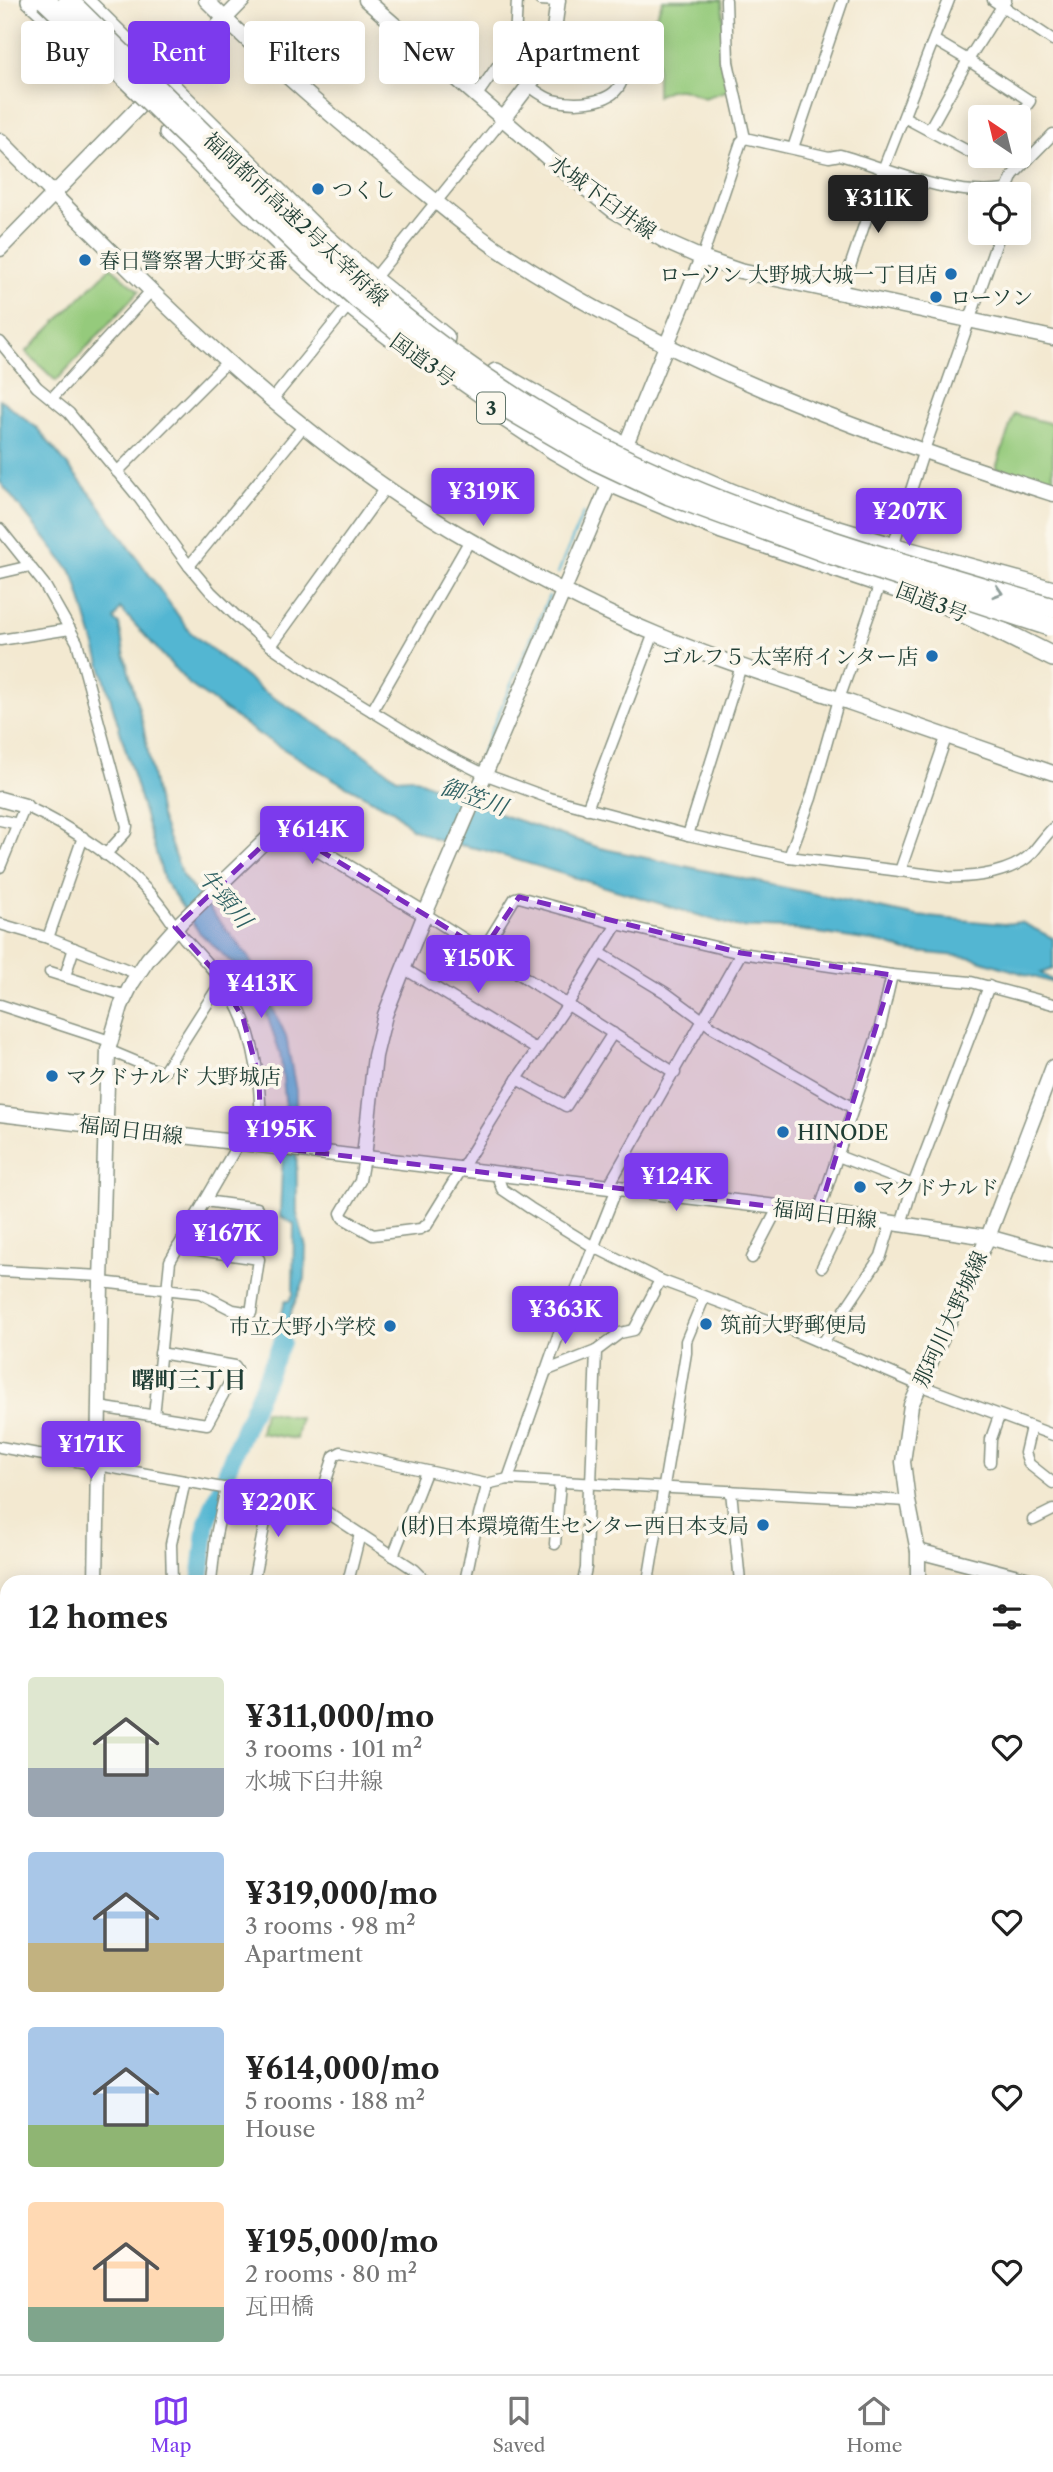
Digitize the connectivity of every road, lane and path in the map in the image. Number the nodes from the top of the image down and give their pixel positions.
1 (31, 0) edge
2 (45, 0) edge
3 (68, 0) edge
4 (83, 0) edge
5 (206, 0) edge
6 (243, 0) edge
7 (366, 0) edge
8 (517, 0) edge
9 (540, 0) edge
10 (558, 0) edge
11 (726, 0) edge
12 (843, 0) edge
13 (950, 0) edge
14 (1001, 2) edge
15 (224, 18) junction
16 (221, 21) edge
17 (556, 21) edge
18 (934, 40) junction
19 (1053, 40) edge
20 (128, 43) edge
21 (968, 60) junction
22 (162, 84) edge
23 (170, 84) edge
24 (620, 84) edge
25 (529, 86) joint
26 (477, 95) junction
27 (141, 105) junction
28 (1027, 105) edge
29 (904, 117) junction
30 (503, 119) junction
31 (929, 130) junction
32 (746, 138) junction
33 (1051, 139) edge
34 (0, 140) edge
35 (793, 148) junction
36 (968, 151) edge
37 (884, 167) junction
38 (1010, 182) edge
39 (968, 191) edge
40 (53, 193) junction
41 (437, 202) junction
42 (996, 245) edge
43 (0, 249) edge
44 (702, 258) junction
45 (373, 280) junction
46 (152, 290) junction
47 (841, 293) junction
48 (349, 305) junction
49 (968, 321) junction
50 (1053, 338) edge
51 (0, 342) edge
52 (664, 346) junction
53 (227, 362) junction
54 (52, 398) junction
55 (272, 400) junction
56 (303, 427) junction
57 (625, 447) junction
58 (924, 450) junction
59 (117, 472) junction
60 (610, 482) junction
61 (386, 487) junction
62 (1053, 494) edge
63 (0, 529) edge
64 (4, 540) edge
65 (470, 540) junction
66 (892, 547) junction
67 (30, 566) junction
68 (189, 566) junction
69 (0, 573) edge
70 (880, 582) junction
71 (564, 590) junction
72 (1053, 591) edge
73 (950, 606) junction
74 (1052, 626) edge
75 (71, 628) junction
76 (654, 633) junction
77 (0, 643) edge
78 (271, 646) junction
79 (1053, 657) edge
80 (741, 666) junction
81 (839, 699) junction
82 (372, 711) junction
83 (947, 735) junction
84 (1053, 773) edge
85 (484, 774) junction
86 (0, 799) edge
87 (25, 806) junction
88 (587, 809) junction
89 (0, 820) edge
90 (18, 824) junction
91 (1053, 828) edge
92 (688, 835) junction
93 (83, 837) junction
94 (105, 855) junction
95 (789, 858) junction
96 (0, 865) edge
97 (900, 871) junction
98 (425, 915) junction
99 (0, 924) edge
100 (617, 924) junction
101 (178, 925) junction
102 (48, 938) junction
103 (74, 948) junction
104 (483, 950) junction
105 (600, 953) junction
106 (741, 953) junction
107 (403, 968) junction
108 (50, 972) dead end
109 (138, 974) junction
110 (892, 975) junction
111 (65, 976) junction
112 (223, 984) junction
113 (989, 986) junction
114 (126, 996) junction
115 (568, 1004) junction
116 (1053, 1004) edge
117 (0, 1005) edge
118 (703, 1022) junction
119 (613, 1033) junction
120 (109, 1046) junction
121 (536, 1049) junction
122 (1053, 1067) edge
123 (675, 1073) junction
124 (517, 1079) junction
125 (853, 1108) junction
126 (0, 1114) edge
127 (104, 1126) junction
128 (238, 1144) junction
129 (261, 1146) junction
130 (838, 1156) junction
131 (364, 1157) junction
132 (461, 1168) junction
133 (496, 1173) junction
134 (913, 1185) junction
135 (613, 1187) junction
136 (205, 1201) junction
137 (257, 1208) dead end
138 (778, 1208) junction
139 (819, 1212) junction
140 (847, 1216) junction
141 (896, 1223) junction
142 (988, 1237) junction
143 (592, 1246) junction
144 (178, 1247) junction
145 (1053, 1255) edge
146 (752, 1258) dead end
147 (822, 1267) dead end
148 (0, 1271) edge
149 (101, 1279) junction
150 (660, 1280) junction
151 (166, 1290) junction
152 (704, 1298) junction
153 (822, 1344) junction
154 (596, 1351) junction
155 (160, 1353) junction
156 (545, 1371) junction
157 (919, 1385) junction
158 (99, 1406) junction
159 (154, 1416) junction
160 (999, 1416) junction
161 (1031, 1427) junction
162 (1053, 1435) edge
163 (0, 1447) edge
164 (990, 1462) dead end
165 (99, 1466) junction
166 (426, 1472) junction
167 (508, 1479) junction
168 (187, 1482) junction
169 (560, 1483) junction
170 (1053, 1483) edge
171 (486, 1484) junction
172 (590, 1484) junction
173 (664, 1488) junction
174 (226, 1489) junction
175 (731, 1492) junction
176 (270, 1497) junction
177 (908, 1501) junction
178 (313, 1503) junction
179 (1053, 1510) edge
180 (1033, 1520) dead end
181 (360, 1534) junction
182 (555, 1544) dead end
183 (918, 1551) junction
184 (393, 1556) junction
185 (96, 1575) edge
186 (172, 1575) edge
187 (212, 1575) edge
188 (255, 1575) edge
189 (350, 1575) edge
190 (420, 1575) edge
191 (466, 1575) edge
192 (584, 1575) edge
193 (649, 1575) edge
194 (739, 1575) edge
195 (918, 1575) edge
196 (1010, 1575) edge

1 - 27 highway, 国道3号 / 3
2 - 74 highway, 福岡都市高速2号太宰府線, bridge
3 -> 74 highway, 福岡都市高速2号太宰府線, bridge
4 - 20 highway, 国道3号 / 3
5 - 15 street
6 - 15 street
7 - 26 street, 水城下臼井線
8 - 26 street
9 - 10 street
10 - 17 street
11 - 32 street
12 - 35 street
13 - 18 street
14 - 19 street
14 - 21 street
15 - 16 street
15 - 41 street
18 - 21 street
18 - 29 street
21 - 28 street
21 - 31 street
22 - 27 street
23 - 45 highway, 国道3号 / 3
24 - 25 street
25 - 30 street
26 - 30 street, 水城下臼井線
27 - 40 street
27 - 48 highway, 国道3号 / 3
29 - 31 street
29 - 37 street
30 - 41 street
30 - 44 street, 水城下臼井線
31 - 36 street
32 - 35 street
32 - 44 street
33 - 38 street
34 - 40 street
35 - 37 street
37 - 39 street
37 - 47 street
40 - 43 street
40 - 46 street
41 - 45 street
41 - 52 street
42 - 49 street
44 - 47 street, 水城下臼井線
44 - 52 street
45 - 57 highway, 国道3号 / 3
46 - 53 street
46 - 54 street
47 - 49 street, 水城下臼井線
48 - 55 street
48 - 60 highway, 国道3号 / 3
49 - 50 street, 水城下臼井線
49 - 58 street
51 - 54 street
52 - 57 street
52 - 58 street
53 - 55 street
53 - 59 street
54 - 59 street
55 - 56 street
56 - 61 street
56 - 68 street
57 - 60 street
57 - 66 highway, 国道3号 / 3
58 - 62 street
58 - 66 street
59 - 68 street
60 - 70 highway, 国道3号 / 3
60 - 71 street
61 - 65 street
61 - 78 street
63 - 64 street
64 - 67 street
65 - 71 street
65 - 82 street
66 - 70 street
66 - 72 highway, 国道3号 / 3
67 - 69 street
67 - 75 street
68 - 78 street
70 - 73 highway, 国道3号 / 3
70 - 81 street
71 - 76 street
71 - 85 street
73 - 74 highway
73 - 79 highway, 国道3号 / 3
75 - 77 street
75 - 94 street
76 - 80 street
76 - 88 street
78 - 82 street
80 - 81 street
80 - 92 street
81 - 83 street
81 - 95 street
82 - 85 street
83 - 84 street
83 - 97 street
85 - 88 street
85 - 98 street
86 - 87 street
87 - 90 street
87 - 93 street
88 - 92 street
89 - 90 street
90 - 96 street
91 - 97 street
92 - 95 street
93 - 94 street
93 - 102 street
94 - 101 street
95 - 97 street
98 - 101 street
98 - 104 street
98 - 107 street
99 - 102 street
100 - 104 street
100 - 105 street
100 - 106 street
101 - 109 street
101 - 112 street
102 - 103 street
103 - 109 street
103 - 111 street
104 - 115 street
105 - 115 street
105 - 118 street
106 - 110 street
106 - 118 street
107 - 121 street
107 - 131 street
108 - 111 street
109 - 114 street
110 - 113 street
110 - 125 street
111 - 114 street
112 - 120 street
112 - 129 street
113 - 116 street
113 - 134 street
114 - 120 street
115 - 119 street
115 - 121 street
117 - 120 street
118 - 123 street
118 - 125 street
119 - 123 street
119 - 124 street
120 - 127 street
121 - 124 street
122 - 142 street, 那珂川大野城線
123 - 135 street
124 - 132 street
125 - 130 street
126 - 127 street, 福岡日田線
127 - 128 street, 福岡日田線
127 - 149 street
128 - 129 street, 福岡日田線
128 - 136 street
129 - 131 street, 福岡日田線
130 - 134 street
130 - 139 street
131 - 132 street, 福岡日田線
131 - 132 street
132 - 133 street, 福岡日田線
133 - 135 street, 福岡日田線
133 - 143 street
134 - 141 street
135 - 138 street, 福岡日田線
135 - 143 street
136 - 137 street
136 - 144 street
138 - 139 street, 福岡日田線
138 - 146 street
139 - 140 street, 福岡日田線
140 - 141 street, 福岡日田線
140 - 147 street
141 - 142 street, 福岡日田線
141 - 153 street
142 - 145 street, 福岡日田線
142 - 157 street, 那珂川大野城線
143 - 150 street
143 - 156 street
144 - 151 street
144 - 151 street
148 - 149 street
149 - 151 street
149 - 158 street
150 - 152 street
150 - 154 street
151 - 155 street
152 - 153 street
152 - 173 street
153 - 157 street
154 - 156 street
154 - 172 street
155 - 159 street
155 - 159 street
156 - 167 street
157 - 160 street
157 - 177 street, 那珂川大野城線
158 - 159 street
158 - 165 street
160 - 161 street
160 - 164 street
161 - 162 street
161 - 170 street
163 - 165 street
165 - 168 street
165 - 185 street
166 - 171 street
166 - 178 street
166 - 184 street
167 - 169 street
167 - 171 street
168 - 174 street
168 - 186 street
169 - 172 street
169 - 182 street
171 - 191 street
172 - 173 street
172 - 192 street
173 - 175 street
173 - 193 street
174 - 176 street
174 - 187 street
175 - 177 street
175 - 194 street
176 - 178 street
176 - 188 street
177 - 183 street, 那珂川大野城線
178 - 181 street
179 - 180 street
181 - 184 street
181 - 189 street
183 - 195 street, 那珂川大野城線
183 - 196 street
184 - 190 street

